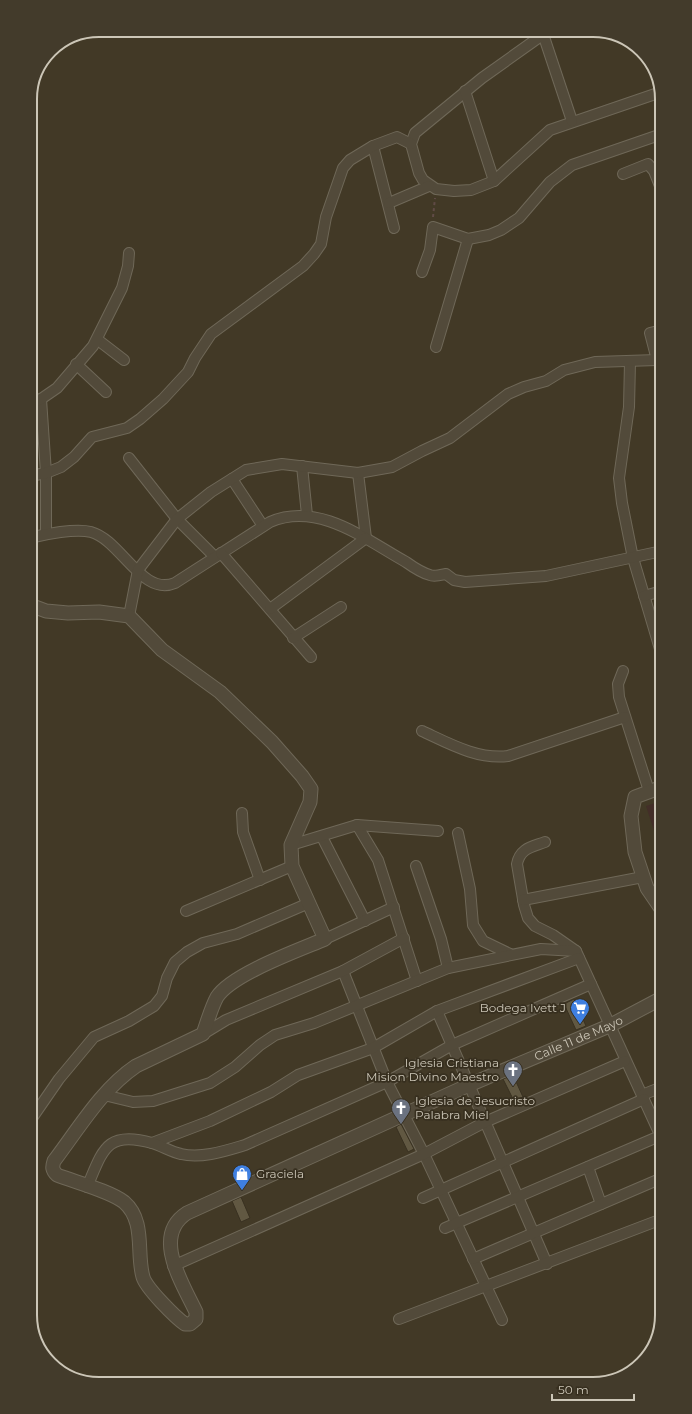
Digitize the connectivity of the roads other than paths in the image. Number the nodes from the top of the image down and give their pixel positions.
1 (539, 37) edge
2 (547, 37) edge
3 (465, 91) junction
4 (655, 94) edge
5 (572, 121) junction
6 (655, 136) edge
7 (411, 144) junction
8 (373, 146) junction
9 (623, 174) dead end
10 (655, 174) edge
11 (494, 181) junction
12 (433, 187) junction
13 (389, 203) junction
14 (394, 228) dead end
15 (468, 239) junction
16 (129, 254) dead end
17 (422, 272) dead end
18 (655, 332) edge
19 (98, 340) junction
20 (436, 347) dead end
21 (655, 352) edge
22 (124, 360) dead end
23 (655, 360) edge
24 (630, 362) junction
25 (76, 364) junction
26 (106, 392) dead end
27 (41, 399) junction
28 (37, 401) edge
29 (129, 458) dead end
30 (302, 466) junction
31 (46, 472) junction
32 (358, 472) junction
33 (37, 474) edge
34 (232, 479) junction
35 (307, 515) junction
36 (177, 519) junction
37 (263, 526) junction
38 (46, 534) junction
39 (37, 536) edge
40 (366, 538) junction
41 (655, 553) edge
42 (218, 555) junction
43 (633, 558) junction
44 (138, 570) junction
45 (655, 593) edge
46 (644, 596) junction
47 (37, 607) edge
48 (341, 607) dead end
49 (270, 609) junction
50 (129, 616) junction
51 (655, 632) edge
52 (293, 638) junction
53 (311, 657) dead end
54 (623, 670) dead end
55 (625, 717) junction
56 (422, 731) dead end
57 (655, 788) edge
58 (655, 790) edge
59 (242, 813) dead end
60 (357, 825) junction
61 (438, 831) dead end
62 (458, 833) dead end
63 (322, 837) junction
64 (545, 842) dead end
65 (291, 846) junction
66 (292, 866) junction
67 (416, 866) dead end
68 (643, 877) junction
69 (260, 880) junction
70 (523, 900) junction
71 (655, 900) edge
72 (309, 903) junction
73 (394, 907) junction
74 (186, 911) dead end
75 (365, 921) junction
76 (404, 938) junction
77 (325, 939) junction
78 (510, 954) junction
79 (577, 955) junction
80 (448, 968) junction
81 (343, 971) junction
82 (417, 981) junction
83 (590, 984) junction
84 (655, 1002) edge
85 (356, 1004) junction
86 (437, 1011) junction
87 (609, 1026) junction
88 (203, 1034) junction
89 (452, 1045) junction
90 (373, 1048) junction
91 (625, 1061) junction
92 (387, 1082) junction
93 (469, 1085) junction
94 (655, 1091) edge
95 (104, 1095) junction
96 (643, 1097) junction
97 (37, 1111) edge
98 (404, 1114) junction
99 (485, 1122) junction
100 (655, 1122) edge
101 (655, 1139) edge
102 (152, 1143) junction
103 (424, 1154) junction
104 (503, 1163) junction
105 (588, 1167) junction
106 (655, 1181) edge
107 (87, 1187) junction
108 (440, 1190) junction
109 (518, 1197) junction
110 (423, 1198) dead end
111 (601, 1204) junction
112 (456, 1222) junction
113 (655, 1222) edge
114 (445, 1228) dead end
115 (534, 1233) junction
116 (473, 1259) junction
117 (547, 1264) junction
118 (173, 1266) junction
119 (487, 1286) junction
120 (400, 1319) dead end
121 (502, 1320) dead end

1 - 3 street
2 - 5 street
3 - 7 street
3 - 11 street
4 - 5 street
5 - 11 street
6 - 15 street
7 - 8 street
7 - 12 street
8 - 13 street
8 - 31 street
9 - 10 street
11 - 12 street
12 - 13 street
13 - 14 street
15 - 17 street
15 - 20 street
16 - 19 street
18 - 21 street
19 - 22 street
19 - 25 street
23 - 24 street
24 - 32 street
24 - 43 street
25 - 26 street
25 - 27 street
27 - 28 street
27 - 31 street
29 - 36 street
30 - 32 street
30 - 34 street
30 - 35 street
31 - 33 street
31 - 38 street
32 - 40 street
34 - 36 street
34 - 37 street
35 - 37 street
35 - 40 street
36 - 42 street
36 - 44 street
37 - 42 street
38 - 39 street
38 - 44 street
40 - 43 street
40 - 49 street
41 - 43 street
42 - 44 street
42 - 49 street
43 - 46 street
44 - 50 street
45 - 46 street
46 - 51 street
47 - 50 street
48 - 52 street
49 - 52 street
50 - 65 street
52 - 53 street
54 - 55 street
55 - 56 street
55 - 57 street
58 - 68 street
59 - 69 street
60 - 61 street
60 - 63 street
60 - 73 street
62 - 78 street
63 - 65 street
63 - 75 street
64 - 70 street
65 - 66 street
66 - 69 street
66 - 72 street
67 - 80 street
68 - 70 street
68 - 71 street
69 - 74 street
70 - 79 street
72 - 77 street
72 - 97 street
73 - 75 street
73 - 76 street
75 - 77 street
76 - 81 street
76 - 82 street
77 - 88 street
78 - 79 street
78 - 80 street
79 - 83 street
79 - 86 street
80 - 82 street
81 - 85 street
81 - 88 street
82 - 85 street
83 - 87 street
83 - 89 street
84 - 87 street, Calle 11 de Mayo
85 - 90 street
85 - 95 street
86 - 89 street
86 - 90 street
87 - 91 street
87 - 93 street, Calle 11 de Mayo
88 - 95 street
89 - 92 street
89 - 93 street
90 - 92 street
90 - 102 street
91 - 96 street
91 - 99 street
92 - 98 street
92 - 102 street
93 - 98 street, Calle 11 de Mayo
93 - 99 street
94 - 96 street
95 - 107 street
96 - 100 street
96 - 104 street
98 - 103 street
98 - 118 street, Calle 11 de Mayo
99 - 103 street
99 - 104 street
101 - 105 street
102 - 107 street
103 - 108 street
103 - 118 street
104 - 108 street
104 - 109 street
105 - 109 street
105 - 111 street
106 - 111 street
107 - 118 street
108 - 110 street
108 - 112 street
109 - 112 street
109 - 115 street
111 - 115 street
112 - 114 street
112 - 116 street
113 - 117 street
115 - 116 street
115 - 117 street
116 - 119 street
117 - 119 street
119 - 120 street
119 - 121 street

